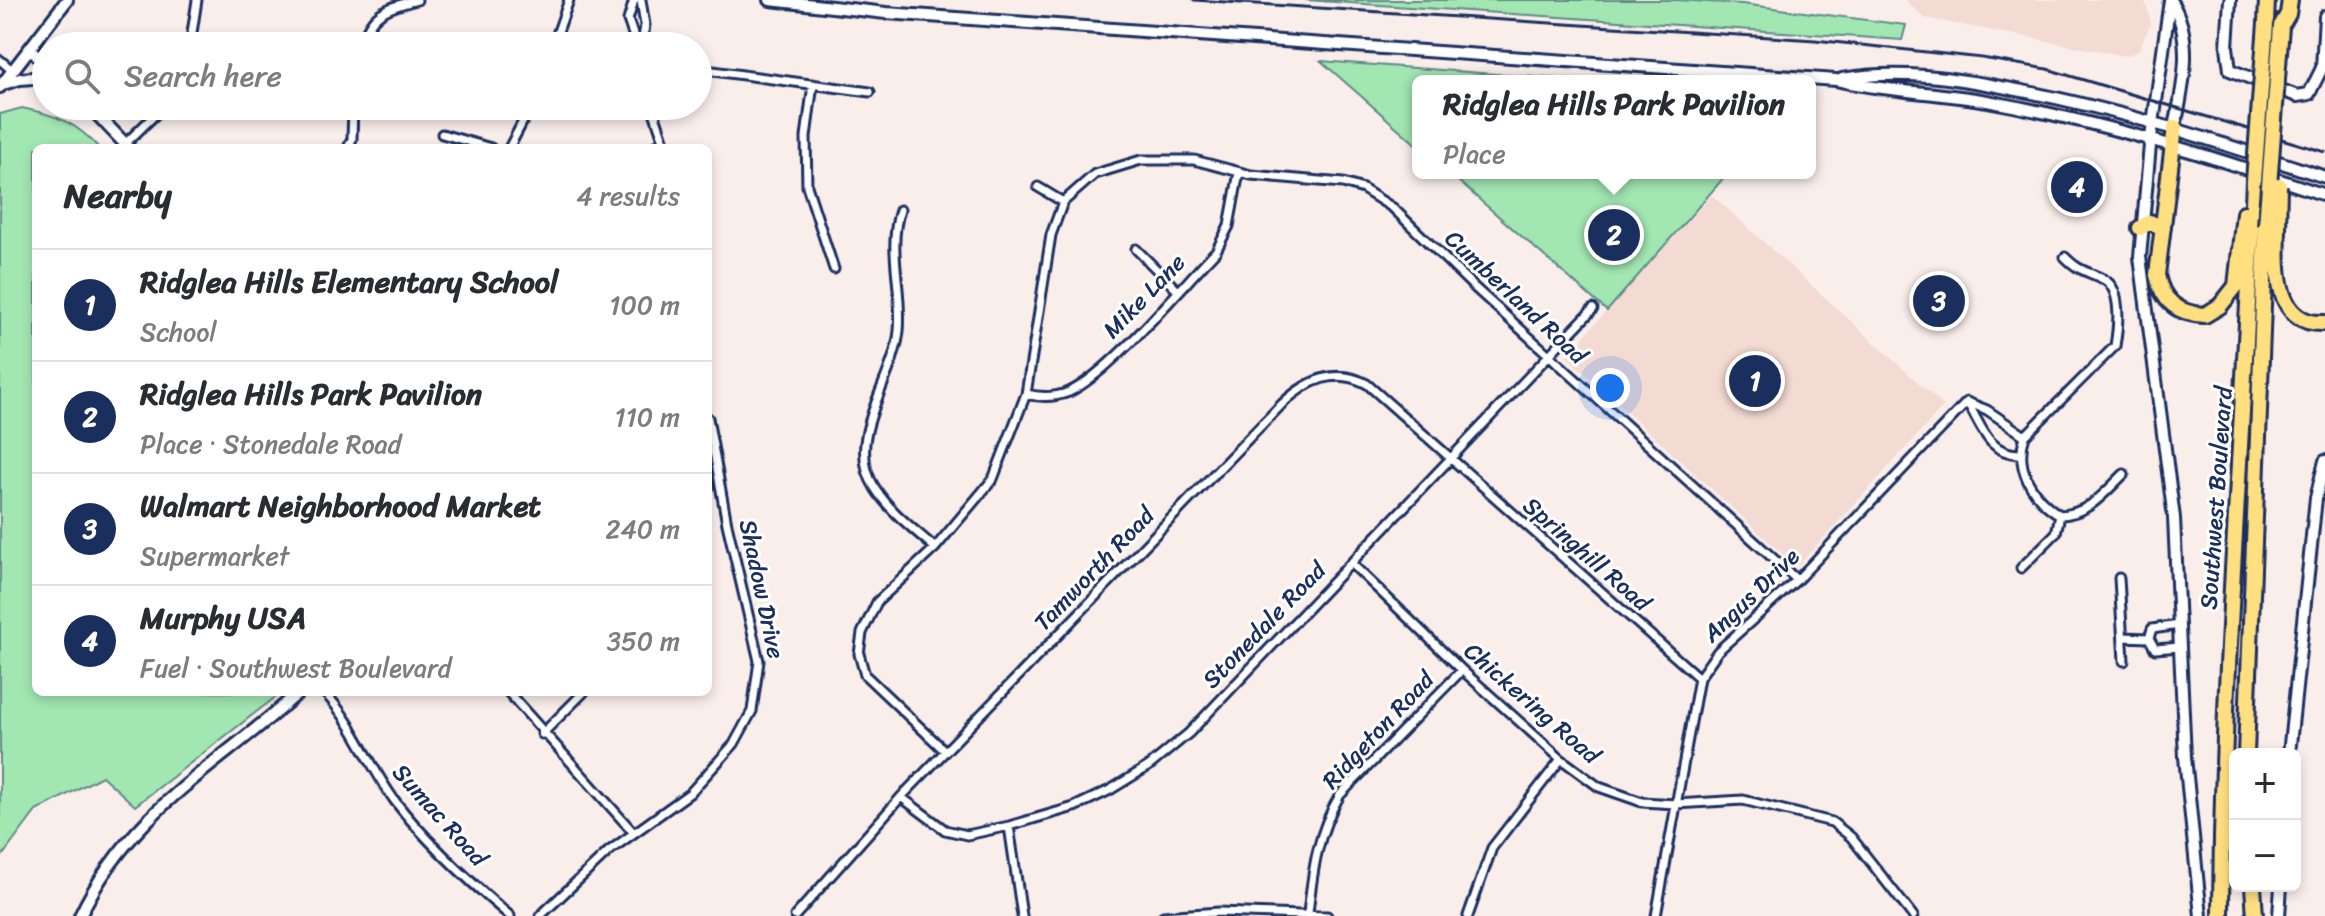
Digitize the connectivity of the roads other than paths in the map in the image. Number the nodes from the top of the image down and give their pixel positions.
1 (67, 0) edge
2 (197, 0) edge
3 (417, 0) edge
4 (569, 0) edge
5 (634, 0) edge
6 (641, 0) edge
7 (770, 0) edge
8 (2170, 0) edge
9 (2230, 0) edge
10 (2283, 0) edge
11 (2290, 0) edge
12 (2269, 12) edge
13 (2325, 16) edge
14 (44, 32) edge
15 (192, 32) edge
16 (365, 32) edge
17 (559, 32) edge
18 (633, 32) edge
19 (643, 32) edge
20 (31, 50) edge
21 (0, 60) edge
22 (13, 71) junction
23 (712, 71) edge
24 (1765, 75) edge
25 (32, 78) edge
26 (1816, 79) edge
27 (1836, 80) junction
28 (813, 84) junction
29 (1, 86) edge
30 (870, 92) dead end
31 (102, 120) edge
32 (151, 120) edge
33 (353, 120) edge
34 (524, 120) edge
35 (657, 120) edge
36 (2153, 120) junction
37 (2175, 127) junction
38 (442, 134) dead end
39 (2151, 136) junction
40 (125, 144) edge
41 (129, 144) edge
42 (350, 144) edge
43 (477, 144) edge
44 (511, 144) edge
45 (659, 144) edge
46 (2174, 144) junction
47 (1239, 172) junction
48 (2325, 177) edge
49 (1038, 187) dead end
50 (2325, 195) edge
51 (1063, 202) junction
52 (900, 210) dead end
53 (2248, 212) junction
54 (2140, 228) junction
55 (2163, 228) junction
56 (2272, 228) junction
57 (1136, 249) dead end
58 (2065, 257) dead end
59 (834, 269) dead end
60 (1178, 291) junction
61 (1593, 309) dead end
62 (2325, 323) edge
63 (1549, 355) junction
64 (1026, 394) junction
65 (1967, 402) junction
66 (2025, 436) junction
67 (712, 440) edge
68 (2019, 454) junction
69 (1450, 459) junction
70 (2325, 461) edge
71 (2124, 474) dead end
72 (2322, 490) edge
73 (2060, 515) junction
74 (935, 548) junction
75 (1351, 563) junction
76 (2021, 568) dead end
77 (2119, 578) dead end
78 (1797, 580) junction
79 (2179, 625) junction
80 (2123, 637) junction
81 (2149, 638) junction
82 (2180, 647) junction
83 (2124, 661) dead end
84 (1462, 670) junction
85 (1699, 678) junction
86 (294, 696) edge
87 (328, 696) edge
88 (511, 696) edge
89 (580, 696) edge
90 (542, 734) junction
91 (2246, 748) edge
92 (2290, 748) edge
93 (945, 751) junction
94 (1561, 759) junction
95 (901, 797) junction
96 (1676, 804) junction
97 (1009, 826) junction
98 (634, 833) junction
99 (2253, 892) edge
100 (2281, 892) edge
101 (1308, 913) junction
102 (80, 916) edge
103 (510, 916) edge
104 (540, 916) edge
105 (795, 916) edge
106 (1022, 916) edge
107 (1163, 916) edge
108 (1327, 916) edge
109 (1468, 916) edge
110 (1656, 916) edge
111 (1913, 916) edge
112 (2201, 916) edge
113 (2221, 916) edge
114 (2255, 916) edge
115 (2279, 916) edge

1 - 14 main road
2 - 15 street
3 - 16 street
4 - 17 street
5 - 18 street
6 - 19 street
7 - 24 main road
8 - 36 main road, Southwest Boulevard
8 - 37 main road
9 - 13 main road
10 - 12 highway
11 - 12 highway
12 - 53 highway, bridge
12 - 56 highway, bridge
20 - 22 main road
21 - 22 street
22 - 29 main road
23 - 28 street
25 - 29 main road
26 - 27 main road
27 - 36 main road
27 - 39 main road
28 - 30 street
28 - 59 street
31 - 40 main road
32 - 41 street
33 - 42 street
34 - 44 street
35 - 45 street
36 - 37 main road
36 - 39 main road, Southwest Boulevard
37 - 46 highway
37 - 48 main road
38 - 43 street
39 - 46 main road
39 - 54 main road, Southwest Boulevard
46 - 50 main road
46 - 55 highway
47 - 51 street, Cumberland Road
47 - 60 street, Mike Lane
47 - 63 street, Cumberland Road
49 - 51 street
51 - 64 street
52 - 74 street
53 - 55 highway
53 - 113 highway, Southwest Boulevard
54 - 55 highway
54 - 79 main road, Southwest Boulevard
56 - 62 highway
56 - 91 highway, Southwest Boulevard
57 - 60 street
58 - 66 street
60 - 64 street, Mike Lane
61 - 63 street, Stonedale Road
63 - 69 street, Stonedale Road
63 - 78 street, Cumberland Road
64 - 74 street
65 - 66 street
65 - 68 street
65 - 78 street, Angus Drive
66 - 68 street
67 - 98 street, Shadow Drive
68 - 73 street
69 - 75 street, Stonedale Road
69 - 85 street, Springhill Road
69 - 93 street, Tamworth Road
70 - 72 main road
71 - 73 street
72 - 92 main road
73 - 76 street
74 - 93 street
75 - 84 street, Chickering Road
75 - 97 street, Stonedale Road
77 - 80 street
78 - 85 street, Angus Drive
79 - 81 street
79 - 82 main road, Southwest Boulevard
80 - 81 street
80 - 83 street
81 - 82 street
82 - 112 main road, Southwest Boulevard
84 - 94 street, Chickering Road
84 - 101 street, Ridgeton Road
85 - 96 street, Angus Drive
86 - 102 main road
87 - 103 street, Sumac Road
88 - 90 street
89 - 90 street
90 - 98 street
93 - 95 street, Tamworth Road
94 - 96 street, Chickering Road
94 - 109 street
95 - 97 street, Stonedale Road
95 - 105 street, Tamworth Road
96 - 110 street, Angus Drive
96 - 111 street, Chickering Road
97 - 106 street
98 - 104 street, Shadow Drive
99 - 114 highway
100 - 115 main road
101 - 107 street
101 - 108 street

